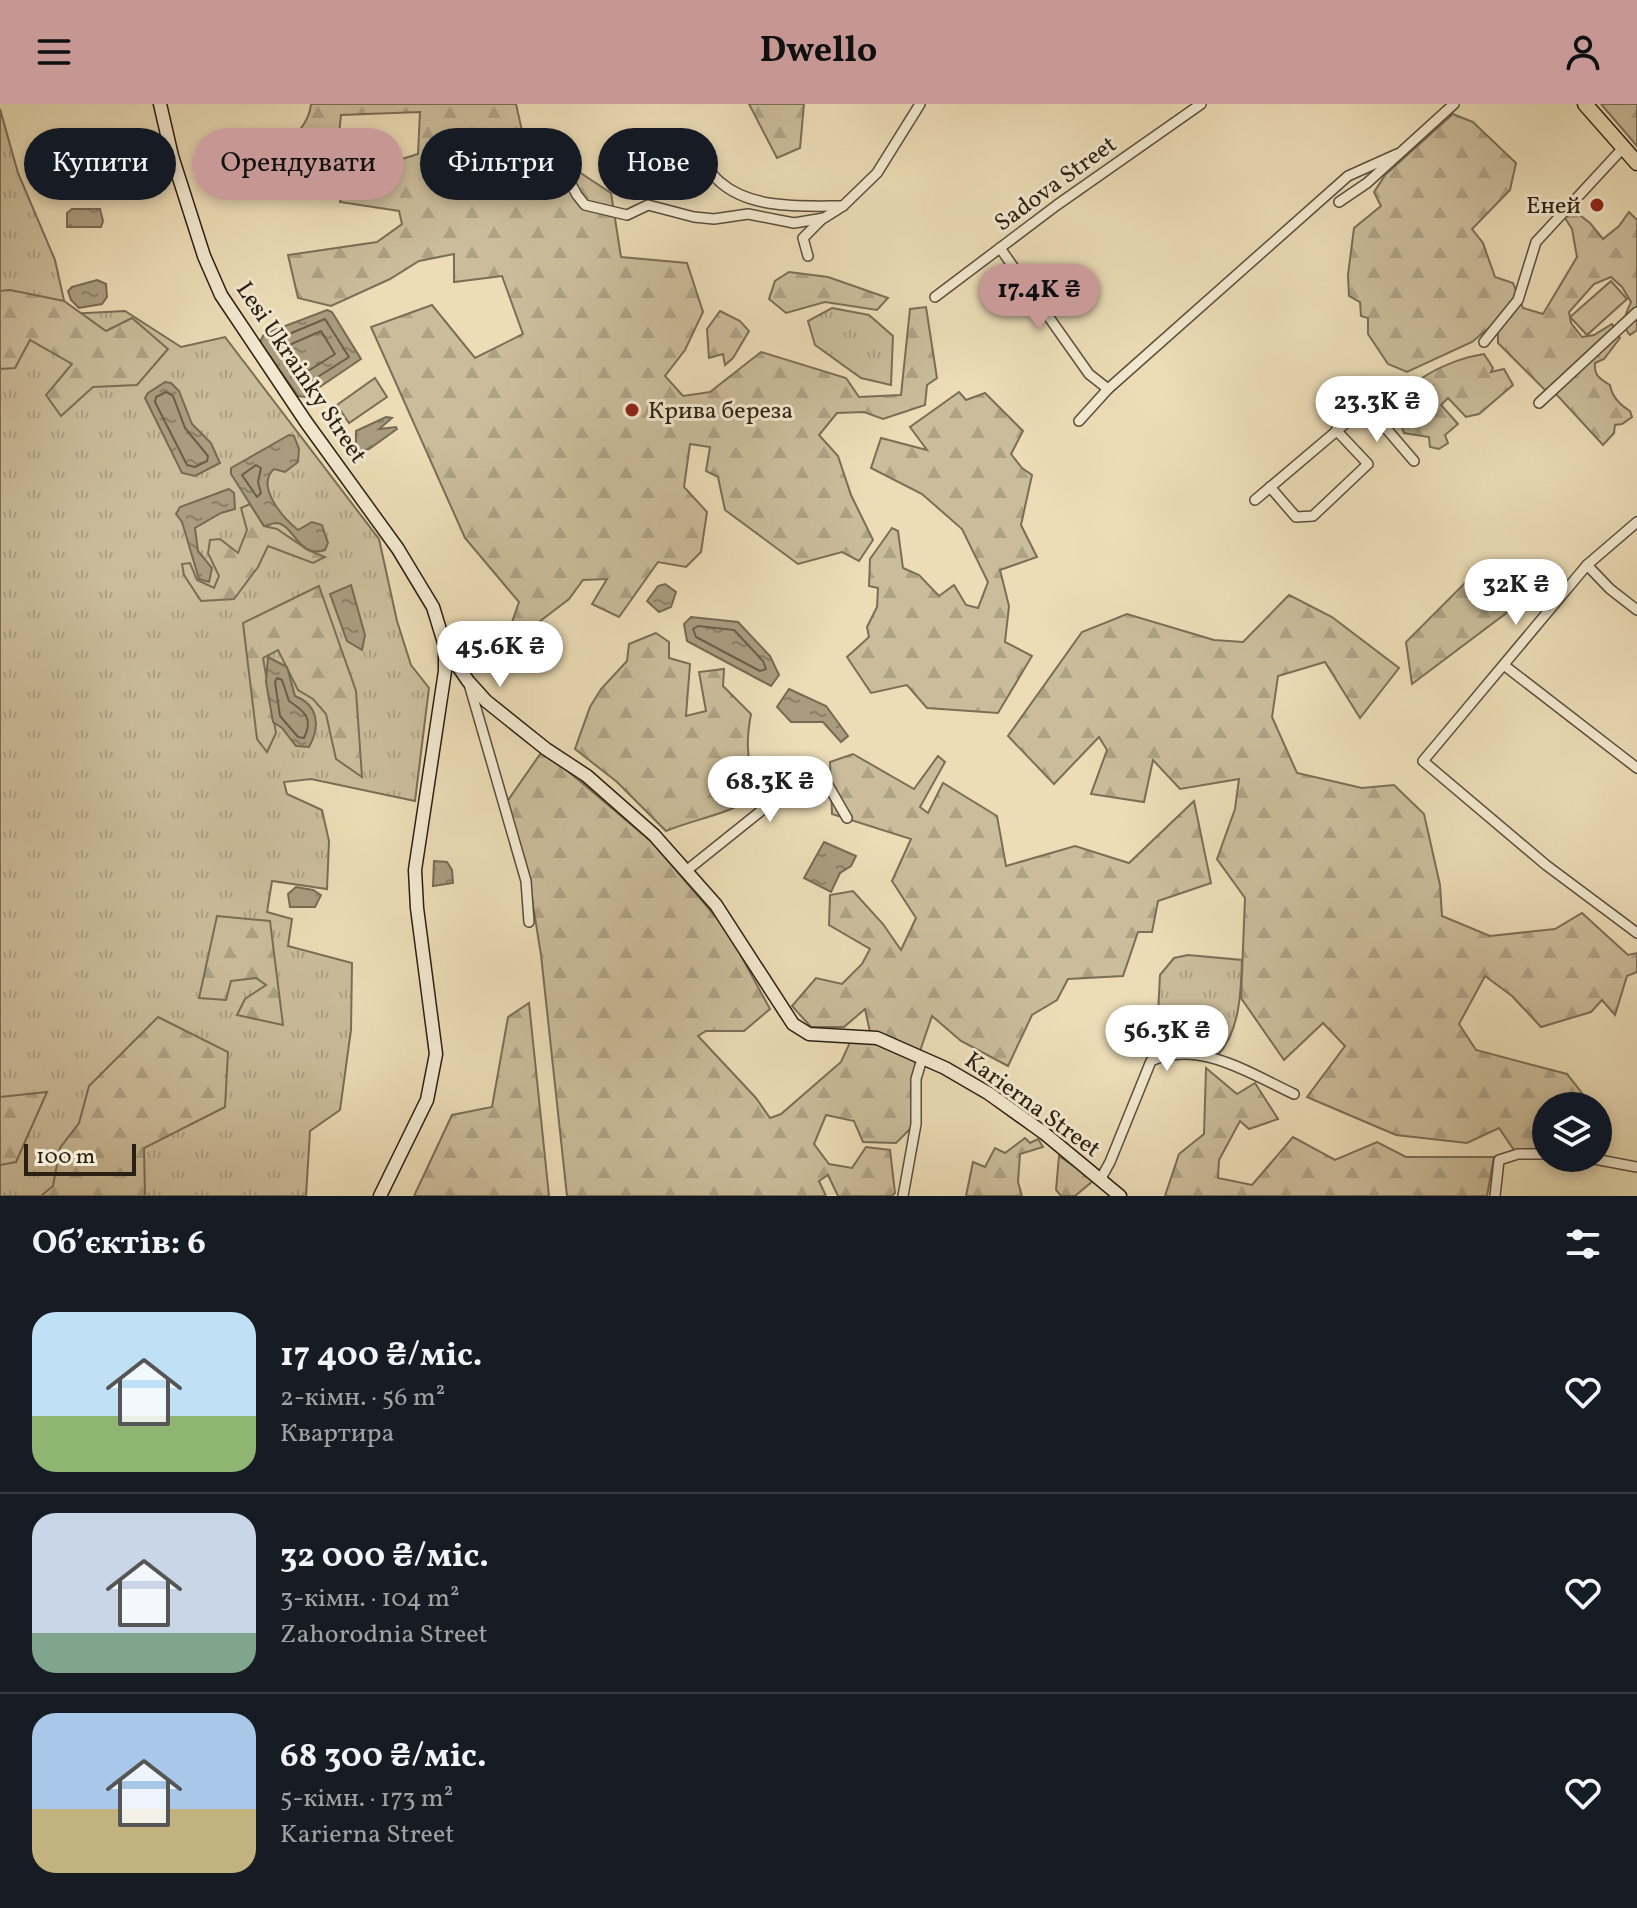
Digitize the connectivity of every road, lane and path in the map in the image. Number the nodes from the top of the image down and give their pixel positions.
1 (160, 104) edge
2 (920, 104) edge
3 (1201, 104) edge
4 (1454, 104) edge
5 (1585, 104) edge
6 (1623, 148) junction
7 (1397, 154) junction
8 (1637, 163) edge
9 (718, 181) edge
10 (581, 200) edge
11 (1339, 202) dead end
12 (843, 206) junction
13 (824, 218) junction
14 (1000, 248) junction
15 (808, 256) dead end
16 (935, 297) dead end
17 (1637, 312) edge
18 (1484, 342) dead end
19 (1392, 384) dead end
20 (1108, 389) junction
21 (1539, 403) dead end
22 (1366, 405) junction
23 (1079, 421) dead end
24 (1336, 430) junction
25 (1414, 461) dead end
26 (1270, 487) junction
27 (1255, 500) dead end
28 (1637, 522) edge
29 (1587, 565) junction
30 (1637, 610) edge
31 (445, 646) junction
32 (1505, 666) junction
33 (444, 677) junction
34 (466, 678) junction
35 (1637, 768) edge
36 (847, 818) dead end
37 (686, 871) junction
38 (529, 922) dead end
39 (1637, 933) edge
40 (922, 1059) junction
41 (1294, 1094) dead end
42 (1532, 1154) edge
43 (1612, 1162) edge
44 (1637, 1167) edge
45 (1100, 1180) junction
46 (380, 1196) edge
47 (903, 1196) edge
48 (1120, 1196) edge
49 (1495, 1196) edge

1 - 31 street, Lesi Ukrainky Street
2 - 12 street
3 - 14 street, Sadova Street
4 - 7 street
5 - 6 main road
6 - 8 main road
6 - 18 street
7 - 11 street
7 - 20 street
9 - 12 street
10 - 13 street
12 - 13 street
13 - 15 street
14 - 16 street, Sadova Street
14 - 20 street
17 - 21 street
19 - 22 street
20 - 23 street
22 - 24 street
22 - 25 street
24 - 26 street
24 - 26 street
26 - 27 street
28 - 29 street
29 - 30 street
29 - 32 street
31 - 33 street, Lesi Ukrainky Street
31 - 34 street, Lesi Ukrainky Street
32 - 35 street
32 - 39 street
33 - 34 street
33 - 46 street, Lesi Ukrainky Street
34 - 37 street, Lesi Ukrainky Street
34 - 38 street
36 - 37 street
37 - 40 street, Karierna Street
40 - 45 street, Karierna Street
40 - 47 street
41 - 45 street, Karierna Street
42 - 49 street
43 - 44 street
45 - 48 street

